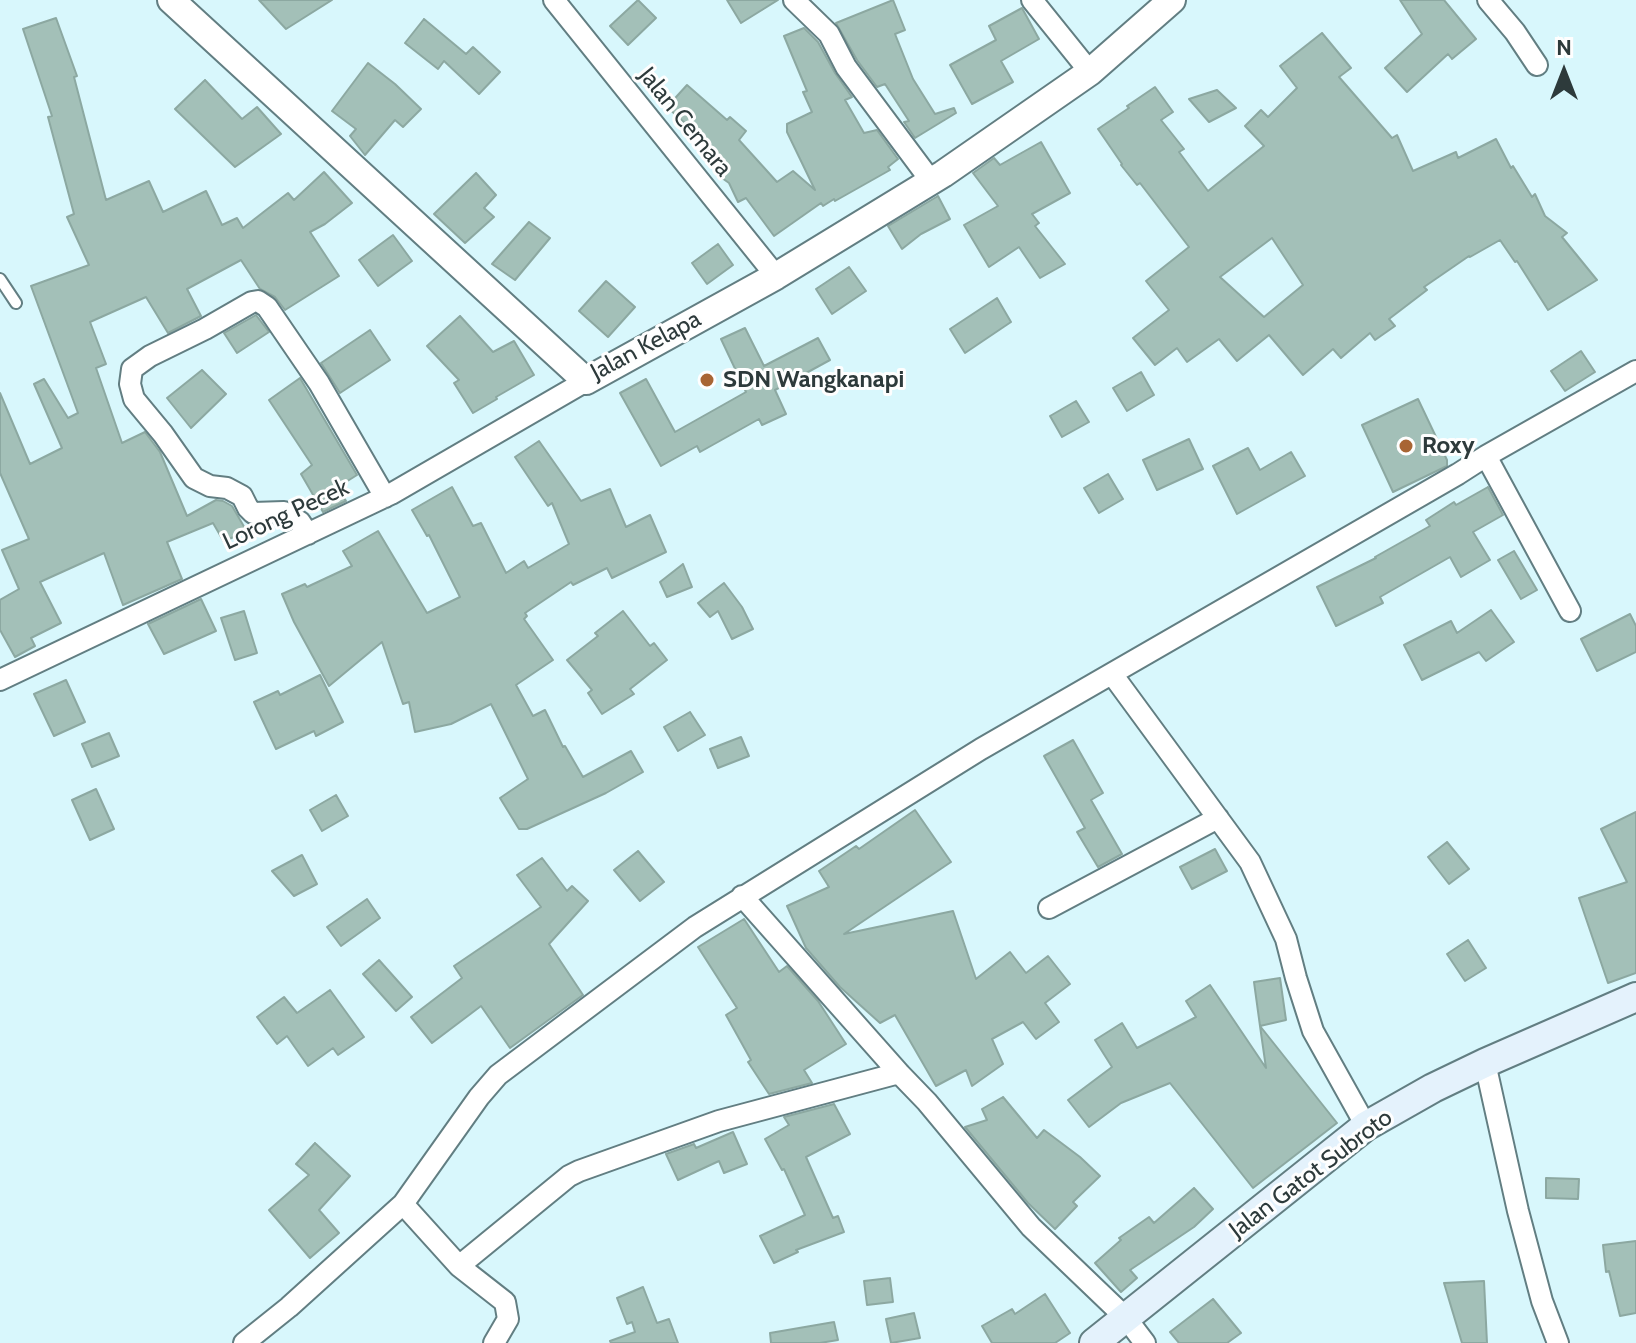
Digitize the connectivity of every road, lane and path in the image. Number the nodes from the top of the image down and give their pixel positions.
1 (171, 0) edge
2 (554, 0) edge
3 (794, 0) edge
4 (1032, 0) edge
5 (1172, 0) edge
6 (1488, 0) edge
7 (1537, 65) dead end
8 (1090, 72) junction
9 (931, 181) junction
10 (776, 276) junction
11 (0, 279) edge
12 (16, 303) dead end
13 (1636, 371) edge
14 (586, 381) junction
15 (1486, 456) junction
16 (385, 497) junction
17 (308, 534) junction
18 (1570, 611) dead end
19 (1112, 674) junction
20 (0, 680) edge
21 (1218, 818) junction
22 (742, 896) junction
23 (1049, 908) dead end
24 (1636, 997) edge
25 (1485, 1063) junction
26 (899, 1073) junction
27 (1366, 1126) junction
28 (403, 1204) junction
29 (459, 1266) junction
30 (1126, 1318) junction
31 (244, 1343) edge
32 (494, 1343) edge
33 (1094, 1343) edge
34 (1145, 1343) edge
35 (1558, 1343) edge

1 - 14 street, Jalan Kelapa
2 - 10 street, Jalan Cemara
3 - 9 street
4 - 8 street
5 - 8 street, Jalan Kelapa
6 - 7 street
8 - 9 street, Jalan Kelapa
9 - 10 street, Jalan Kelapa
10 - 14 street, Jalan Kelapa
11 - 12 lane
13 - 15 street
14 - 16 street, Lorong Pecek
15 - 18 street
15 - 19 street
16 - 17 street, Lorong Pecek
16 - 17 street
17 - 20 street, Lorong Pecek
19 - 21 street
19 - 22 street
21 - 23 street
21 - 27 street
22 - 26 street
22 - 28 street
24 - 25 main road, Jalan Gatot Subroto
25 - 27 main road, Jalan Gatot Subroto
25 - 35 street
26 - 29 street
26 - 30 street
27 - 30 main road, Jalan Gatot Subroto
28 - 29 street
28 - 31 street
29 - 32 street
30 - 33 main road, Jalan Gatot Subroto
30 - 34 street

